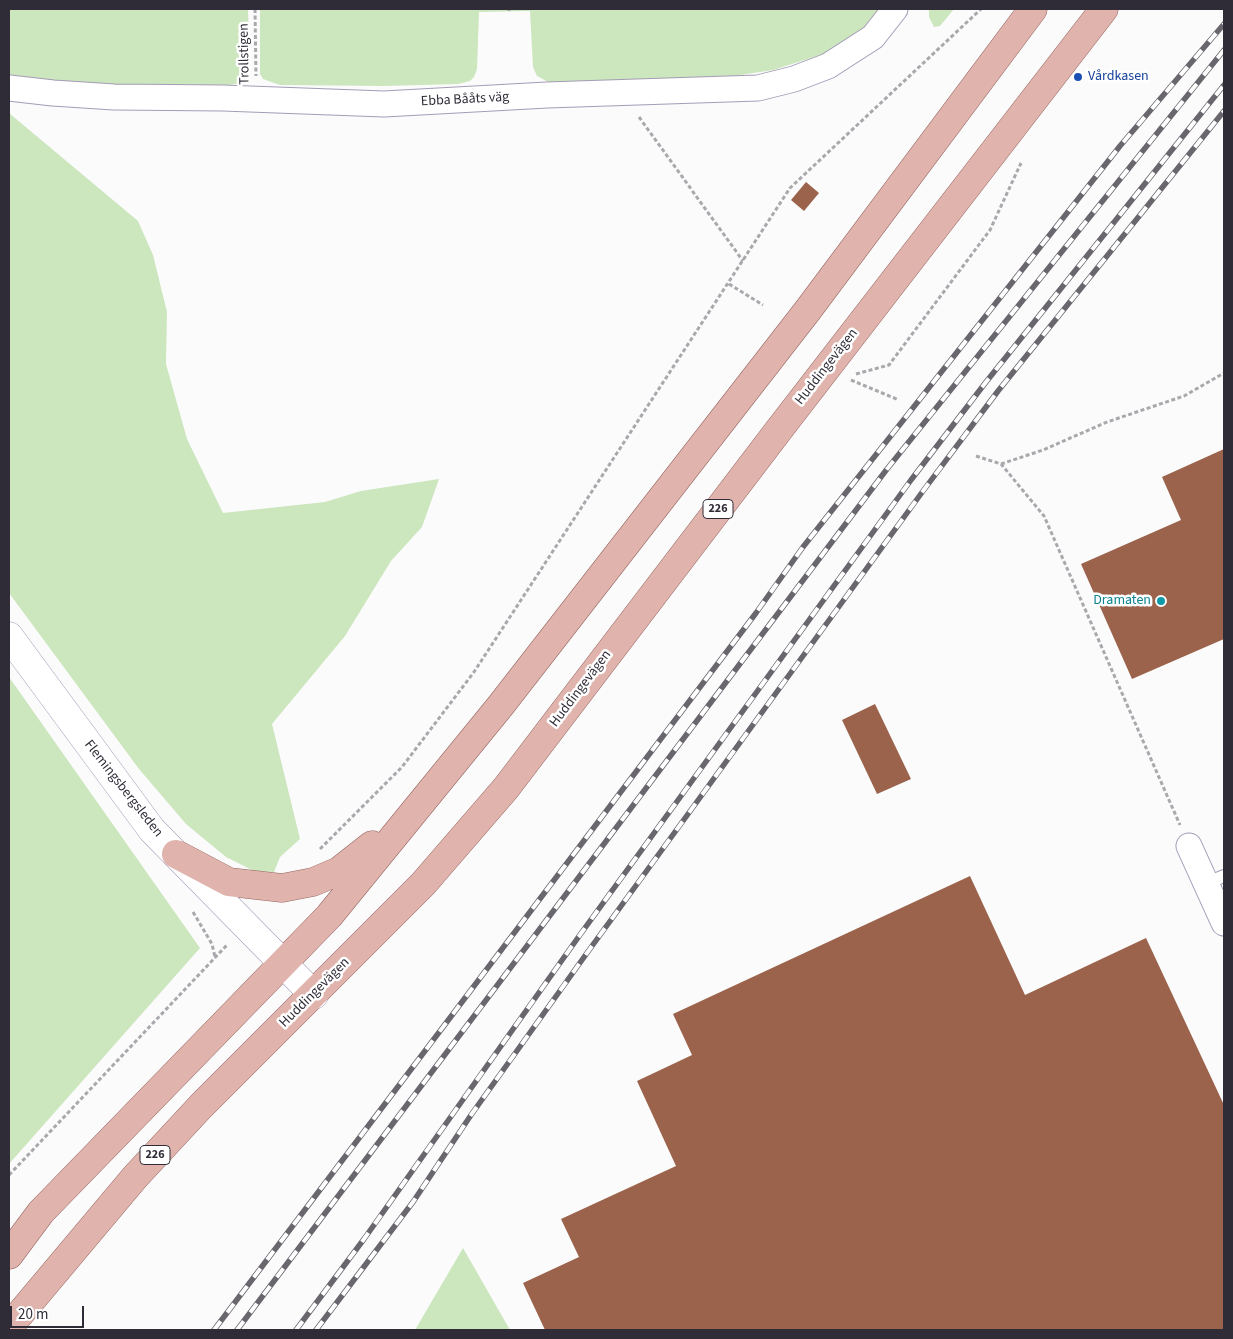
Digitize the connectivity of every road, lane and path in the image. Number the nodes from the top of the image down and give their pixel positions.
1 (255, 9) edge
2 (895, 9) edge
3 (980, 9) edge
4 (1033, 9) edge
5 (1104, 9) edge
6 (9, 88) edge
7 (621, 93) junction
8 (256, 99) junction
9 (1024, 156) dead end
10 (743, 262) junction
11 (729, 284) junction
12 (762, 304) dead end
13 (1224, 373) edge
14 (899, 400) dead end
15 (976, 456) dead end
16 (1001, 464) junction
17 (9, 636) edge
18 (413, 810) junction
19 (1189, 846) joint
20 (319, 850) dead end
21 (176, 854) junction
22 (1216, 880) edge
23 (1224, 923) edge
24 (223, 949) dead end
25 (283, 962) junction
26 (314, 995) junction
27 (9, 1175) edge
28 (9, 1255) edge
29 (9, 1327) edge

1 - 8 path, Trollstigen
2 - 7 street, Ebba Bååts väg
3 - 10 path
4 - 18 main road
5 - 26 main road, Huddingevägen / 226
6 - 8 street, Ebba Bååts väg
7 - 8 street, Ebba Bååts väg
7 - 10 path
9 - 14 path
10 - 11 path
11 - 12 path
11 - 20 path
13 - 16 path
15 - 16 path
16 - 19 path
17 - 21 street, Flemingsbergsleden
18 - 21 main road
18 - 25 main road
19 - 22 street
21 - 25 street, Flemingsbergsleden
22 - 23 street
24 - 27 path
25 - 26 street, Flemingsbergsleden
25 - 28 main road
26 - 29 main road, Huddingevägen / 226

